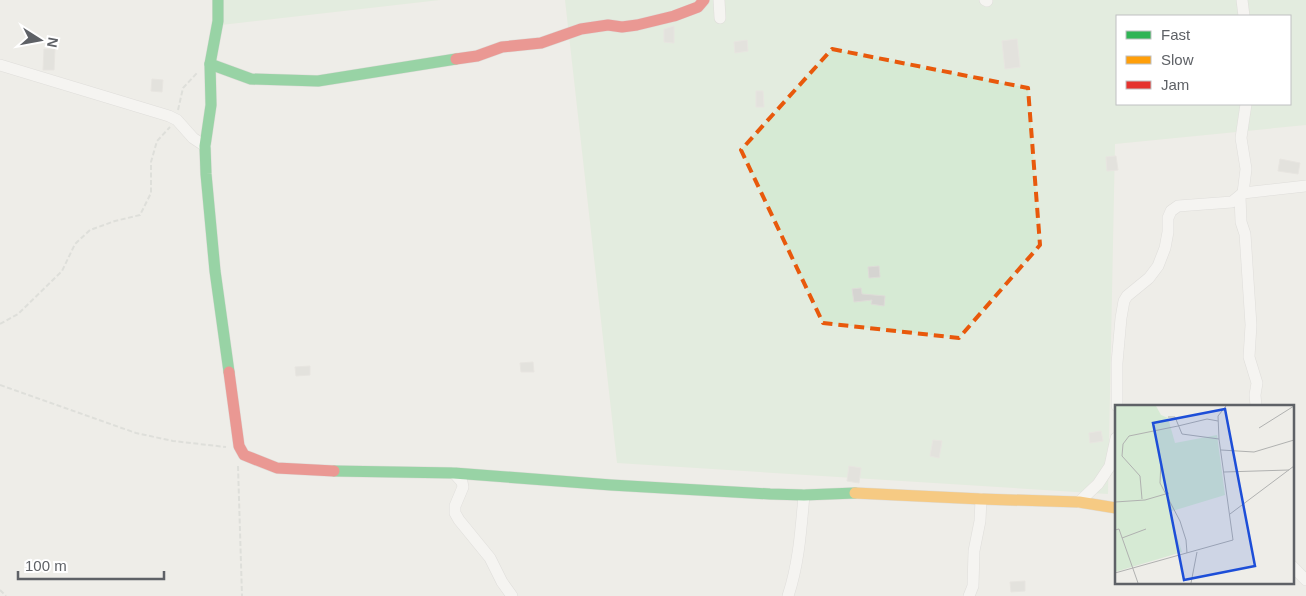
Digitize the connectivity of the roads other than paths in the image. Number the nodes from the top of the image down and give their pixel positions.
1 (218, 0) edge
2 (704, 0) edge
3 (719, 0) edge
4 (1242, 0) edge
5 (1244, 15) edge
6 (720, 18) dead end
7 (210, 64) junction
8 (0, 65) edge
9 (1246, 105) edge
10 (205, 146) junction
11 (1306, 186) edge
12 (1242, 194) junction
13 (1117, 405) edge
14 (1256, 405) edge
15 (1115, 443) edge
16 (454, 473) junction
17 (804, 495) junction
18 (981, 499) junction
19 (1079, 502) junction
20 (1115, 508) edge
21 (1294, 568) edge
22 (1306, 580) edge
23 (512, 596) edge
24 (788, 596) edge
25 (969, 596) edge

1 - 7 street
2 - 7 street
3 - 6 street
4 - 5 street
7 - 10 street
8 - 10 street
9 - 12 street
10 - 16 street
11 - 12 street
12 - 13 street
12 - 14 street
15 - 19 street
16 - 17 street
16 - 23 street
17 - 18 street
17 - 24 street
18 - 19 street
18 - 25 street
19 - 20 street
21 - 22 street

